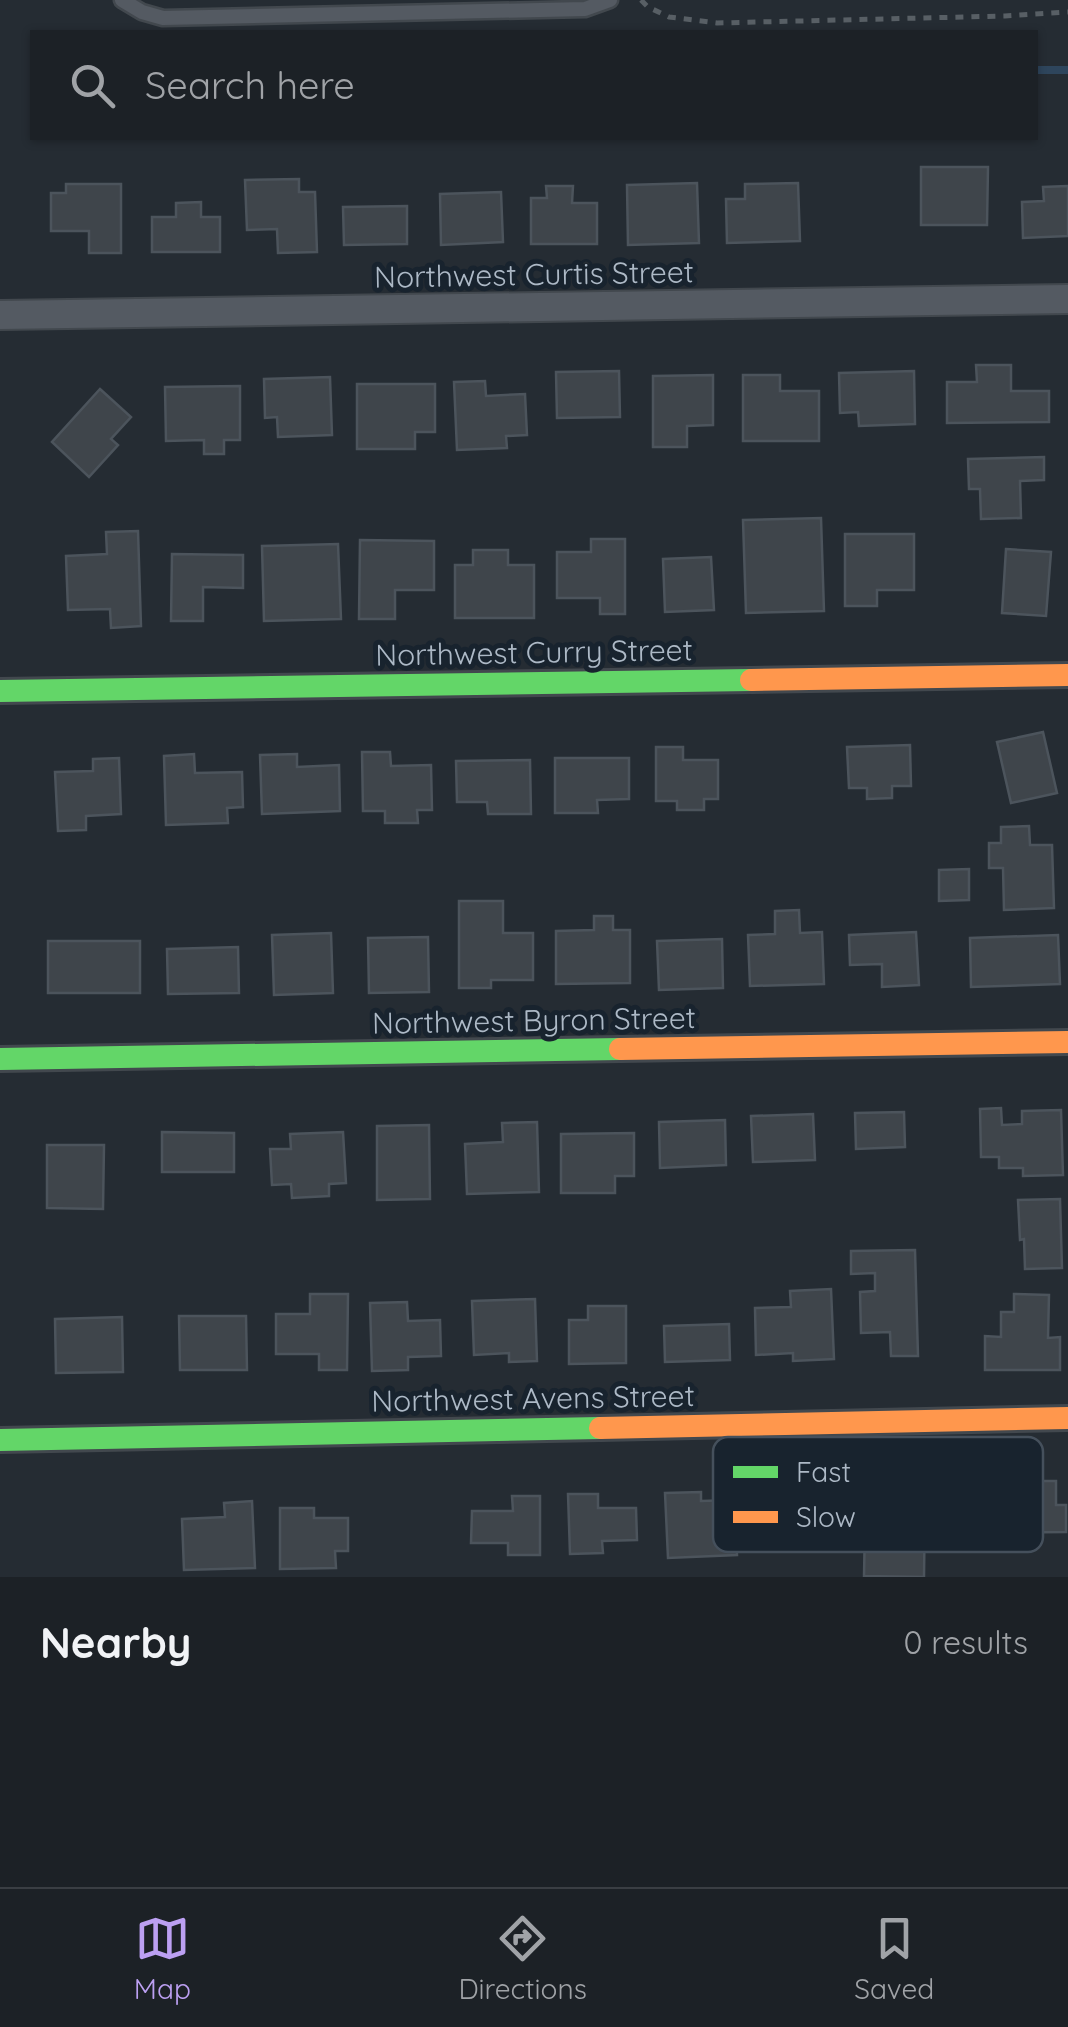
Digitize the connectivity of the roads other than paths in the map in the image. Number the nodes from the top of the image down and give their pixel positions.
1 (122, 0) edge
2 (610, 0) edge
3 (1068, 299) edge
4 (0, 315) edge
5 (1068, 675) edge
6 (0, 691) edge
7 (1068, 1042) edge
8 (0, 1059) edge
9 (1068, 1418) edge
10 (0, 1440) edge

1 - 2 lane
3 - 4 street, Northwest Curtis Street
5 - 6 street, Northwest Curry Street
7 - 8 street, Northwest Byron Street
9 - 10 street, Northwest Avens Street

